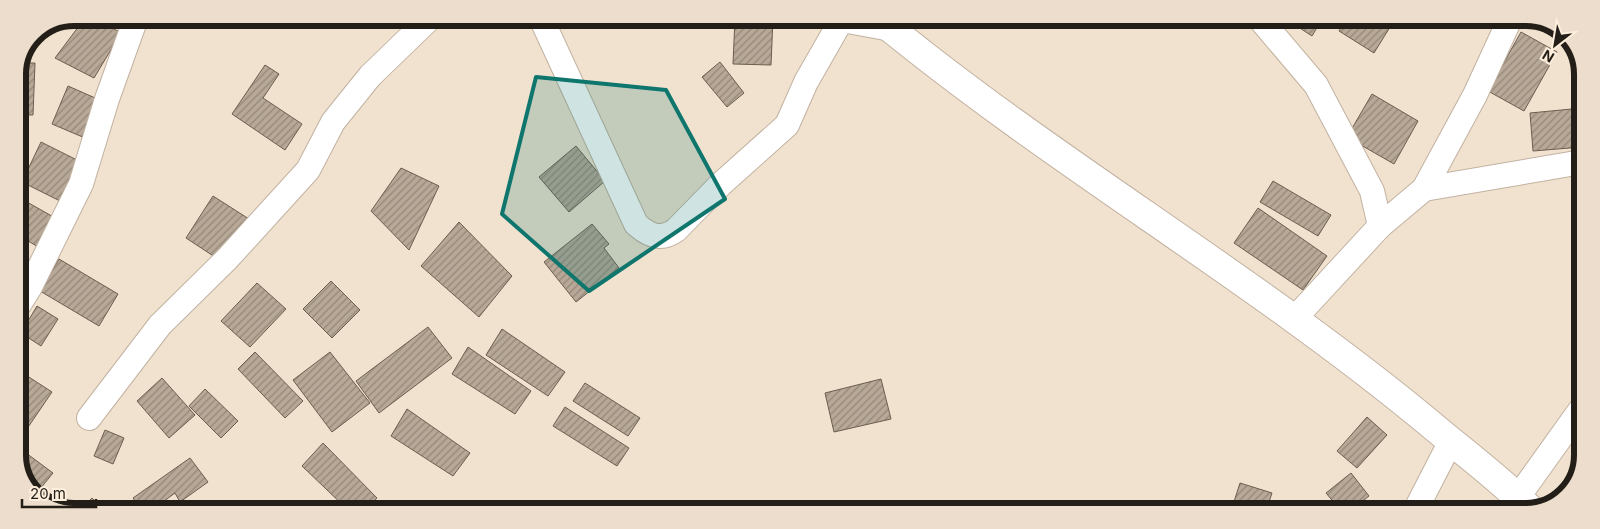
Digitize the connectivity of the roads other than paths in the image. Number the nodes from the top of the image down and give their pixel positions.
1 (133, 26) edge
2 (422, 26) edge
3 (545, 26) edge
4 (835, 26) edge
5 (895, 26) edge
6 (1266, 26) edge
7 (1507, 26) edge
8 (1574, 163) edge
9 (1424, 188) junction
10 (1380, 226) junction
11 (26, 293) edge
12 (1295, 318) junction
13 (89, 418) dead end
14 (1574, 421) edge
15 (1451, 441) junction
16 (1419, 503) edge
17 (1524, 503) edge
18 (1526, 503) edge

1 - 11 street
2 - 13 street
3 - 4 street
5 - 12 main road
6 - 10 street
7 - 9 street
8 - 9 street
9 - 10 street
10 - 12 street
12 - 15 main road
14 - 18 street
15 - 16 street
15 - 17 main road

